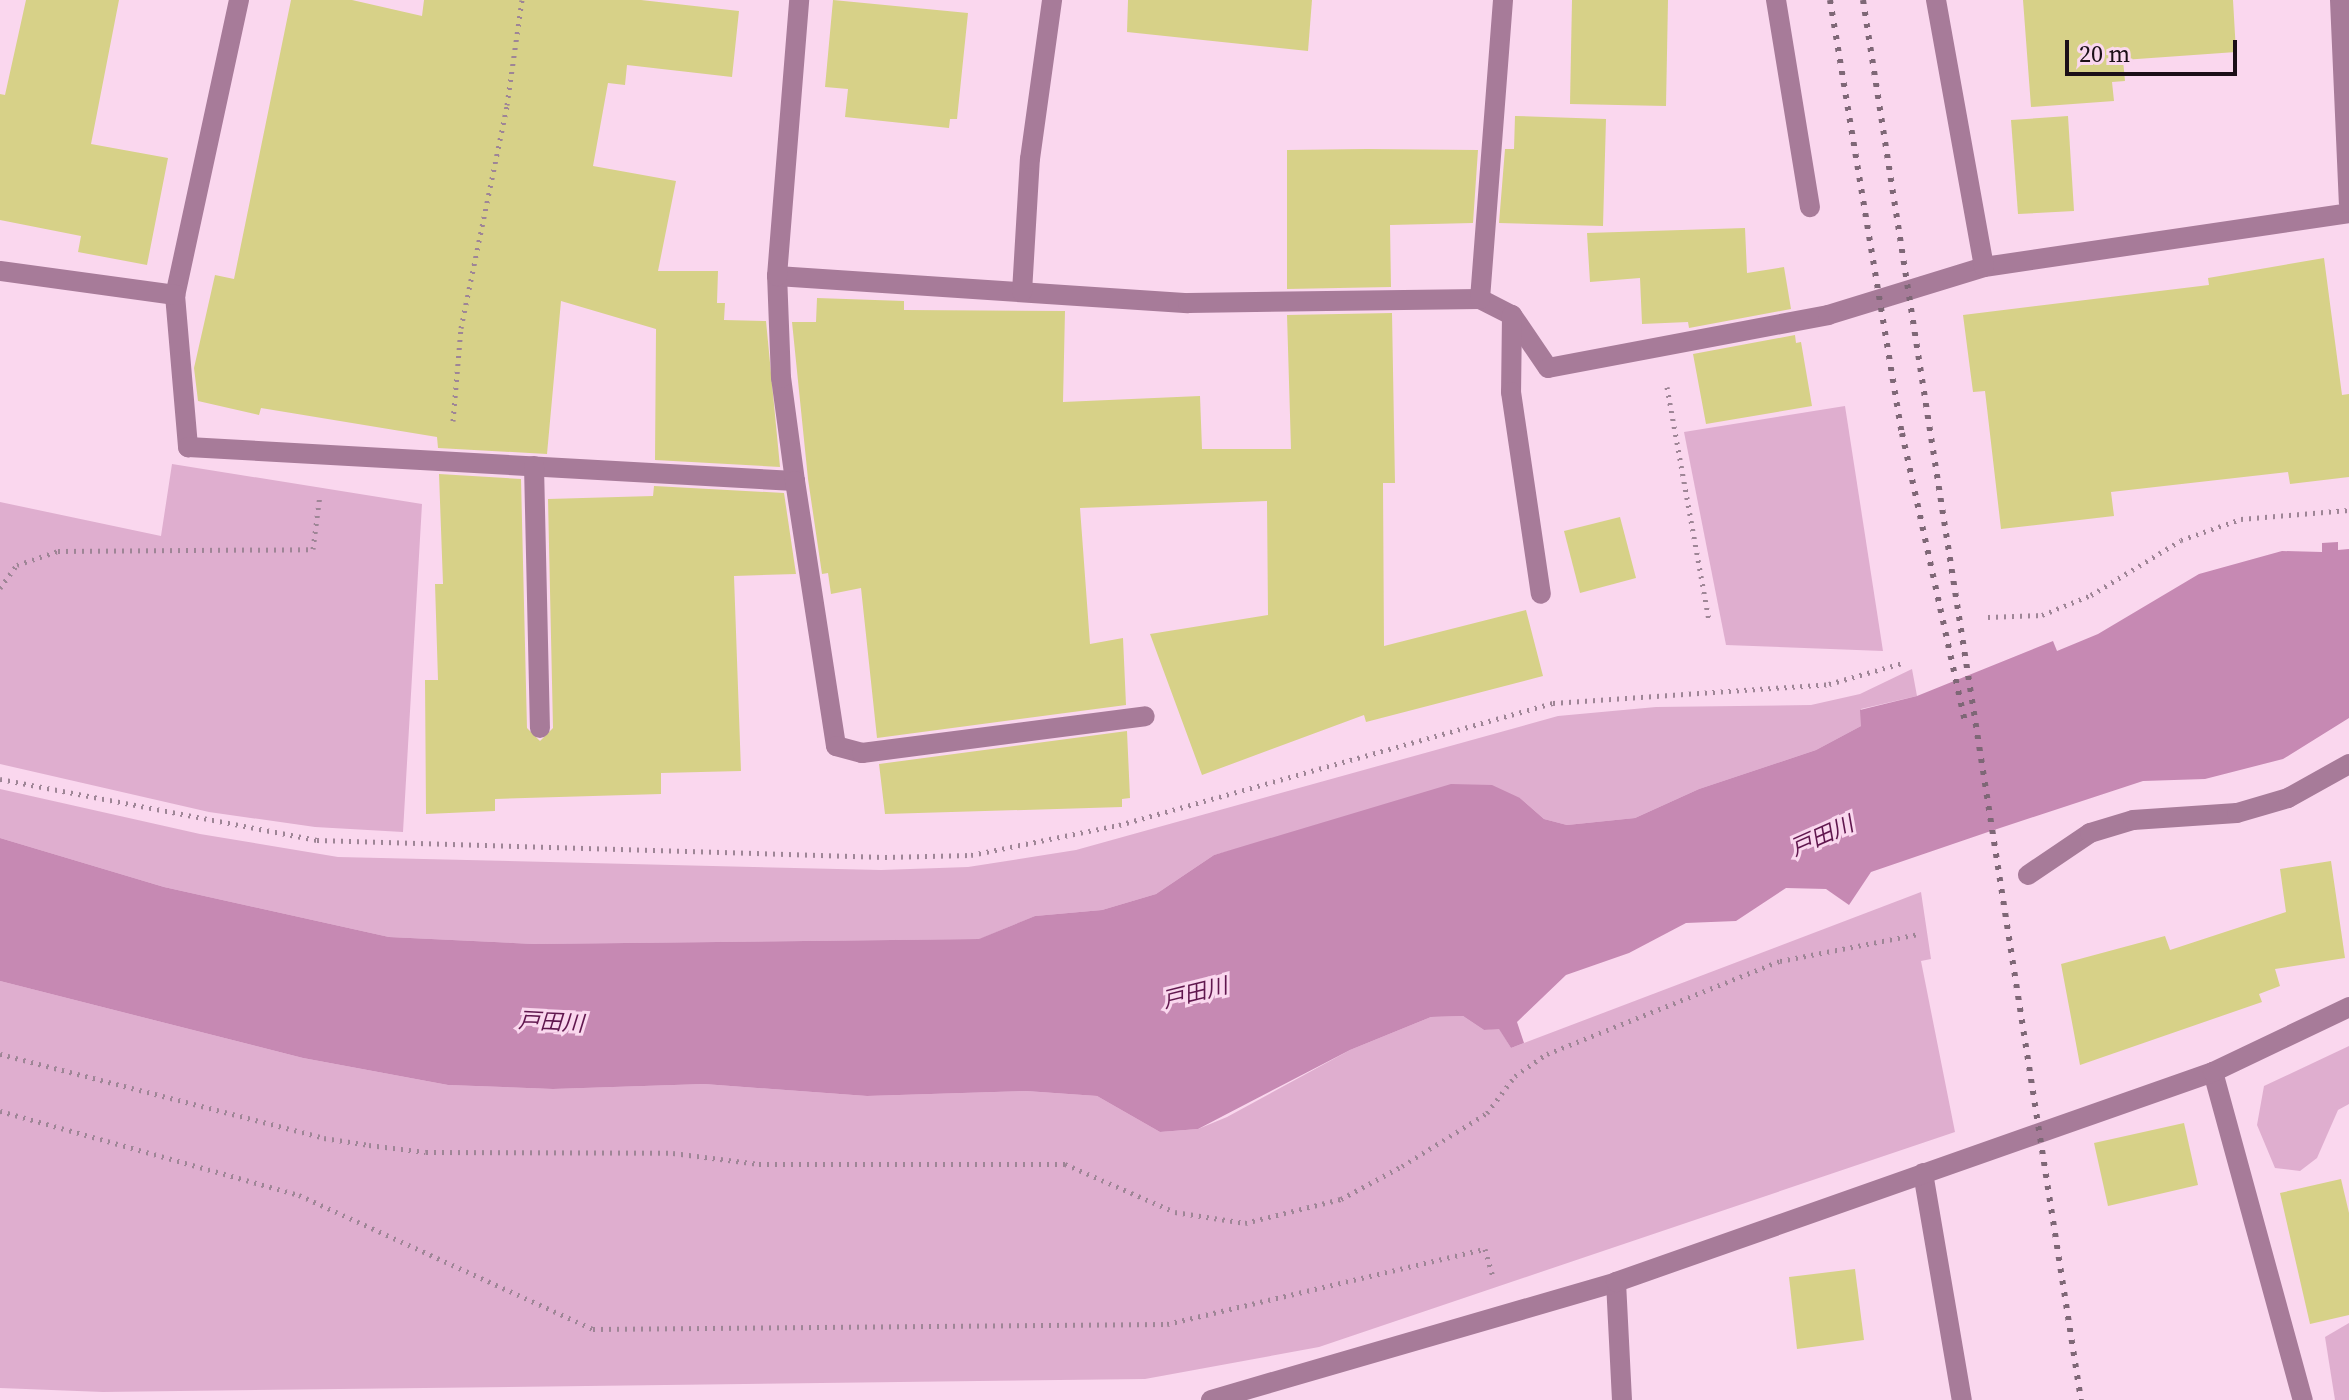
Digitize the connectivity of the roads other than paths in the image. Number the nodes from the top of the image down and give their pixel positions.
1 (239, 0) edge
2 (799, 0) edge
3 (1052, 0) edge
4 (1503, 0) edge
5 (1776, 0) edge
6 (1936, 0) edge
7 (2340, 0) edge
8 (2349, 203) edge
9 (1810, 207) dead end
10 (2349, 213) edge
11 (1984, 267) junction
12 (0, 271) edge
13 (777, 276) junction
14 (1022, 292) junction
15 (175, 295) junction
16 (1480, 299) junction
17 (1512, 315) junction
18 (534, 466) junction
19 (795, 481) junction
20 (1541, 594) dead end
21 (1145, 716) dead end
22 (540, 728) dead end
23 (2349, 764) edge
24 (2028, 875) dead end
25 (2349, 1007) edge
26 (2213, 1072) junction
27 (1923, 1173) junction
28 (1616, 1282) junction
29 (1211, 1400) edge
30 (1622, 1400) edge
31 (1962, 1400) edge
32 (2303, 1400) edge

1 - 15 street
2 - 13 street
3 - 14 street
4 - 16 street
5 - 9 street
6 - 11 street
7 - 8 street
10 - 11 street
11 - 17 street
12 - 15 street
13 - 14 street
13 - 19 street
14 - 16 street
15 - 18 street
16 - 17 street
17 - 20 street
18 - 19 street
18 - 22 street
19 - 21 street
23 - 24 street
25 - 26 street
26 - 27 street
26 - 32 street
27 - 28 street
27 - 31 street
28 - 29 street
28 - 30 street

